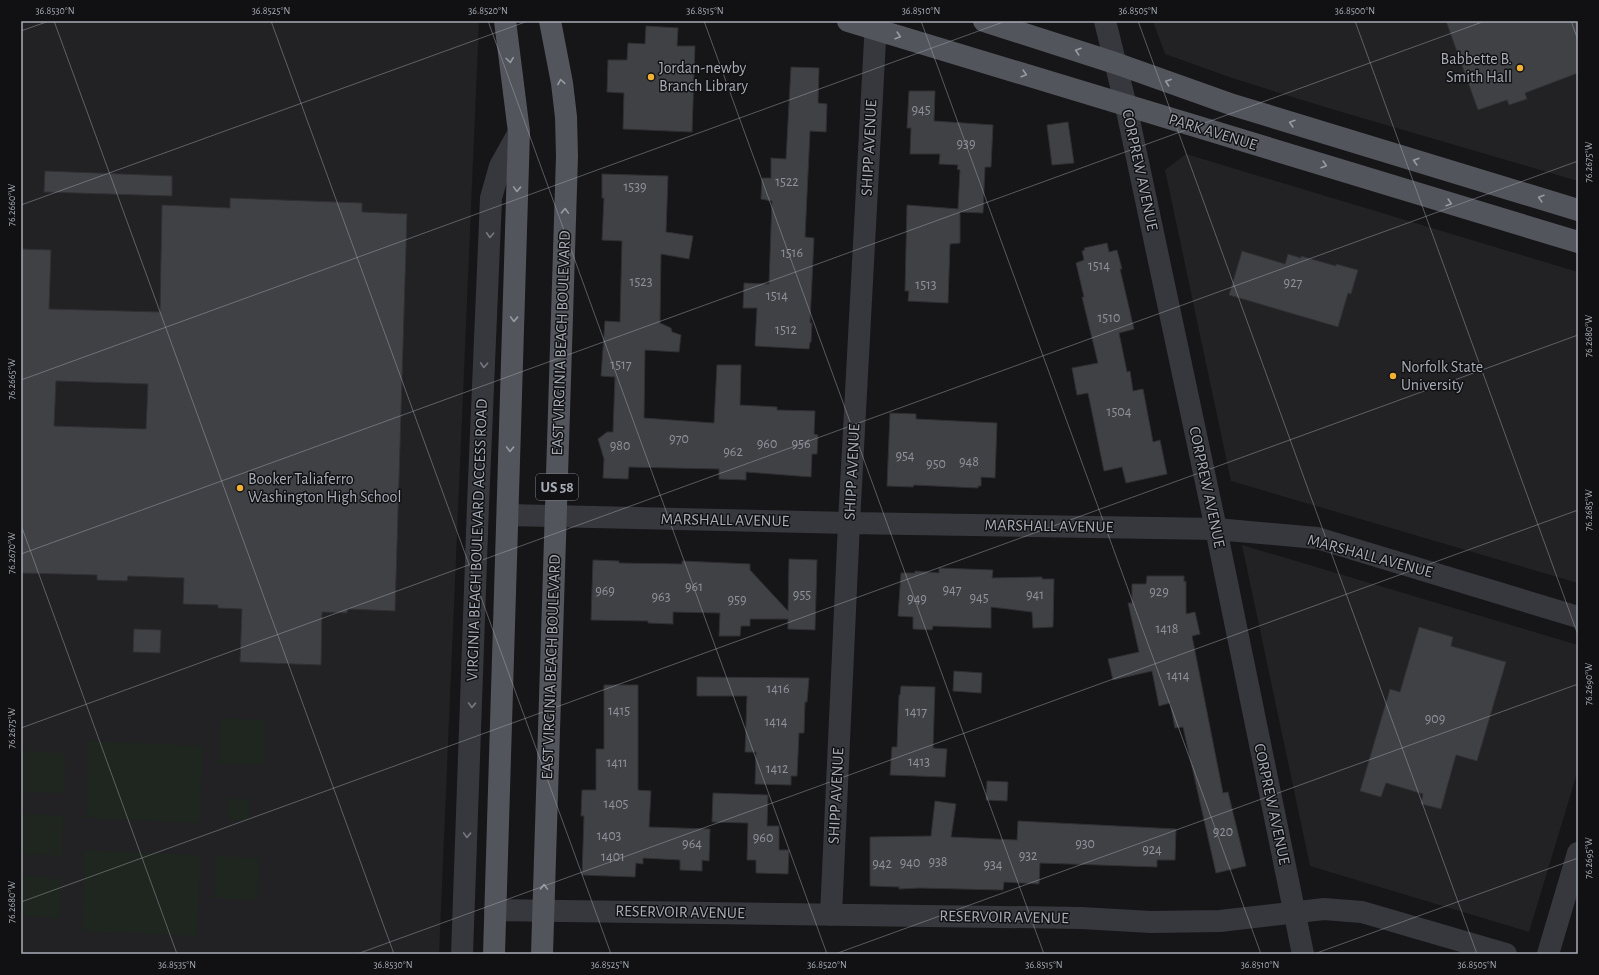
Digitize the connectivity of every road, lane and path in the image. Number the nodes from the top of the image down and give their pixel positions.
1 (505, 21) edge
2 (550, 21) edge
3 (558, 21) edge
4 (848, 21) edge
5 (984, 21) edge
6 (1045, 21) edge
7 (1105, 21) edge
8 (876, 25) edge
9 (1028, 35) junction
10 (556, 52) junction
11 (1115, 63) junction
12 (1126, 106) junction
13 (519, 132) junction
14 (1578, 210) edge
15 (1578, 242) edge
16 (508, 515) junction
17 (556, 516) junction
18 (849, 523) junction
19 (1216, 529) junction
20 (1578, 616) edge
21 (1578, 853) edge
22 (495, 910) junction
23 (543, 910) junction
24 (1294, 913) junction
25 (831, 915) junction
26 (462, 954) edge
27 (494, 954) edge
28 (542, 954) edge
29 (1303, 954) edge
30 (1506, 954) edge
31 (1548, 954) edge

1 -> 13 main road
2 - 10 main road, EAST VIRGINIA BEACH BOULEVARD / US 58
3 - 10 main road
4 - 8 main road, PARK AVENUE
5 - 9 main road, PARK AVENUE
6 - 9 main road
7 - 11 street, CORPREW AVENUE
8 -> 12 main road, PARK AVENUE
8 - 18 street, SHIPP AVENUE
11 -> 9 main road, PARK AVENUE
17 -> 10 main road, EAST VIRGINIA BEACH BOULEVARD / US 58
11 - 12 street, CORPREW AVENUE
14 -> 11 main road, PARK AVENUE
12 -> 15 main road, PARK AVENUE
12 - 19 street, CORPREW AVENUE
13 -> 16 main road
13 -> 26 street, VIRGINIA BEACH BOULEVARD ACCESS ROAD
16 - 17 street, MARSHALL AVENUE
16 - 22 main road
17 - 18 street, MARSHALL AVENUE
23 -> 17 main road, EAST VIRGINIA BEACH BOULEVARD / US 58
18 - 19 street, MARSHALL AVENUE
18 - 25 street, SHIPP AVENUE
19 - 20 street, MARSHALL AVENUE
19 - 24 street, CORPREW AVENUE
21 - 31 street
22 - 23 street, RESERVOIR AVENUE
22 - 27 main road
23 - 25 street, RESERVOIR AVENUE
23 - 28 main road, EAST VIRGINIA BEACH BOULEVARD / US 58
24 - 25 street, RESERVOIR AVENUE
24 - 29 street, CORPREW AVENUE
24 - 30 street, RESERVOIR AVENUE

